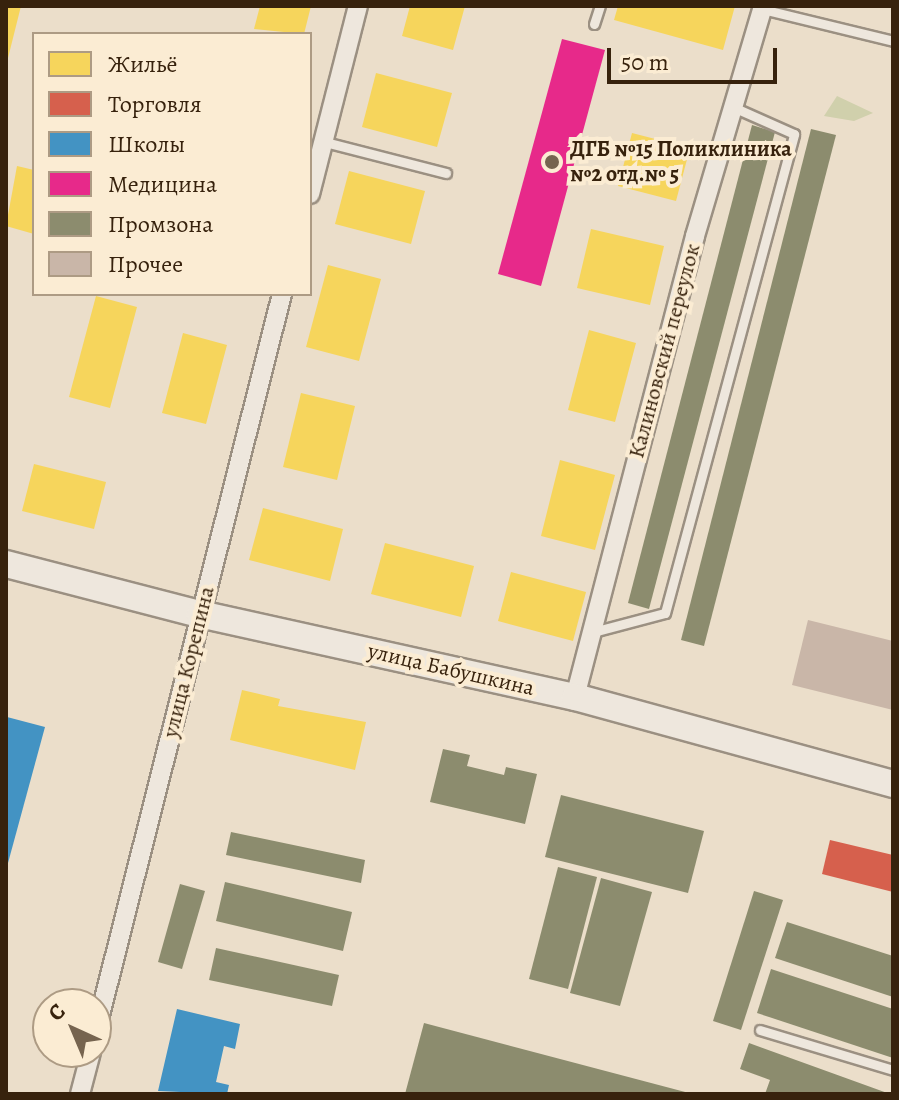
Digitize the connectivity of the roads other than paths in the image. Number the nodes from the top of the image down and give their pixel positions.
1 (358, 6) edge
2 (600, 6) edge
3 (762, 7) edge
4 (594, 24) dead end
5 (893, 41) edge
6 (733, 107) junction
7 (325, 142) junction
8 (446, 173) dead end
9 (312, 187) edge
10 (281, 296) edge
11 (6, 564) edge
12 (200, 614) junction
13 (592, 633) junction
14 (575, 697) junction
15 (893, 784) edge
16 (107, 988) edge
17 (760, 1030) dead end
18 (87, 1068) edge
19 (893, 1070) edge
20 (80, 1094) edge

1 - 7 street
2 - 4 lane
3 - 5 lane
3 - 6 street, Калиновский переулок
6 - 13 street, Калиновский переулок
6 - 13 lane
7 - 8 lane
7 - 9 street
10 - 12 street, улица Корепина
11 - 12 street, улица Бабушкина
12 - 14 street, улица Бабушкина
12 - 16 street, улица Корепина
13 - 14 street, Калиновский переулок
14 - 15 street, улица Бабушкина
17 - 19 lane
18 - 20 street

